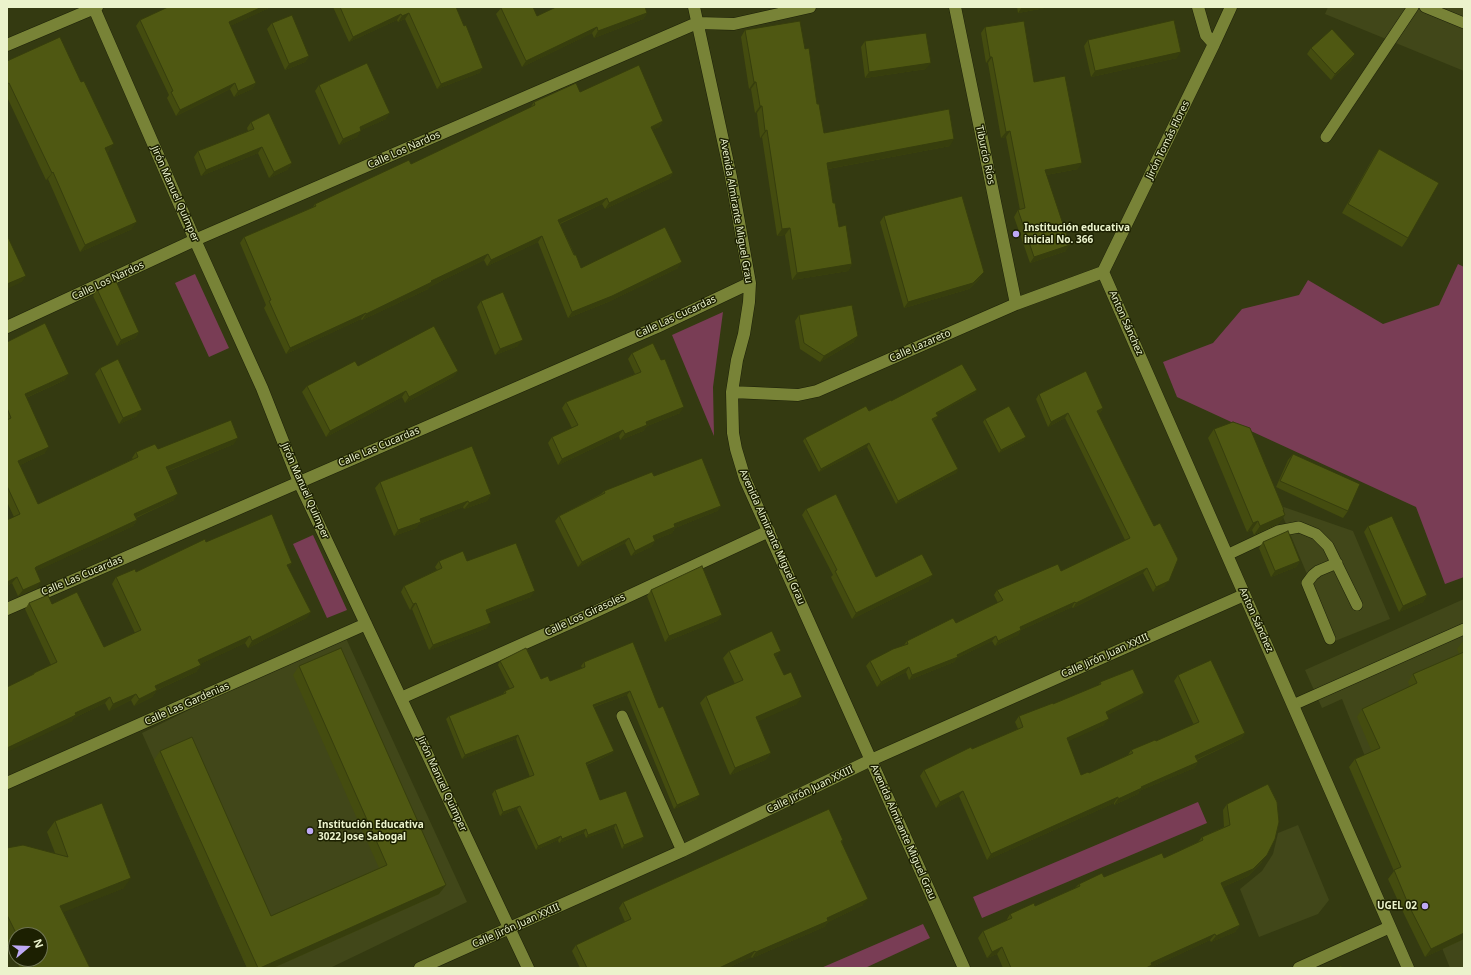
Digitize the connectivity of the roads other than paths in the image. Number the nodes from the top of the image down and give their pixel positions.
1 (694, 7) edge
2 (810, 7) edge
3 (955, 7) edge
4 (1198, 7) edge
5 (1231, 7) edge
6 (1413, 7) edge
7 (1425, 7) edge
8 (95, 8) edge
9 (1464, 22) edge
10 (697, 23) junction
11 (1214, 44) junction
12 (7, 45) edge
13 (1326, 137) dead end
14 (195, 240) junction
15 (1103, 272) junction
16 (750, 283) junction
17 (1016, 304) junction
18 (7, 327) edge
19 (732, 392) junction
20 (299, 482) junction
21 (768, 531) junction
22 (1227, 555) junction
23 (1337, 563) junction
24 (1244, 595) junction
25 (1357, 605) dead end
26 (7, 609) edge
27 (366, 624) junction
28 (1464, 629) edge
29 (1330, 639) dead end
30 (402, 698) junction
31 (1293, 706) junction
32 (622, 716) dead end
33 (871, 760) junction
34 (7, 784) edge
35 (682, 851) junction
36 (1390, 927) junction
37 (509, 929) junction
38 (420, 968) edge
39 (528, 968) edge
40 (964, 968) edge
41 (1299, 968) edge
42 (1408, 968) edge

1 - 10 street, Avenida Almirante Miguel Grau
2 - 10 street, Calle Los Nardos
3 - 17 street, Tiburcio Ríos
4 - 11 street
5 - 11 street, Jirón Tomás Flores
6 - 13 lane
7 - 9 lane
8 - 12 street
8 - 14 street, Jirón Manuel Quimper
10 - 14 street, Calle Los Nardos
10 - 16 street, Avenida Almirante Miguel Grau
11 - 15 street, Jirón Tomás Flores
14 - 18 street, Calle Los Nardos
14 - 20 street, Jirón Manuel Quimper
15 - 17 street, Calle Lazareto
15 - 22 street, Anton Sánchez
16 - 19 street, Avenida Almirante Miguel Grau
16 - 20 street, Calle Las Cucardas
17 - 19 street, Calle Lazareto
19 - 21 street, Avenida Almirante Miguel Grau
20 - 26 street, Calle Las Cucardas
20 - 27 street, Jirón Manuel Quimper
21 - 30 street, Calle Los Girasoles
21 - 33 street, Avenida Almirante Miguel Grau
22 - 23 lane
22 - 24 street, Anton Sánchez
23 - 25 lane
23 - 29 lane
24 - 31 street, Anton Sánchez
24 - 33 street, Calle Jirón Juan XXIII
27 - 30 street, Jirón Manuel Quimper
27 - 34 street, Calle Las Gardenias
28 - 31 lane
30 - 37 street, Jirón Manuel Quimper
31 - 36 street, Anton Sánchez
32 - 35 lane
33 - 35 street, Calle Jirón Juan XXIII
33 - 40 street, Avenida Almirante Miguel Grau
35 - 37 street, Calle Jirón Juan XXIII
36 - 41 street
36 - 42 street, Anton Sánchez
37 - 38 street, Calle Jirón Juan XXIII
37 - 39 street, Jirón Manuel Quimper

